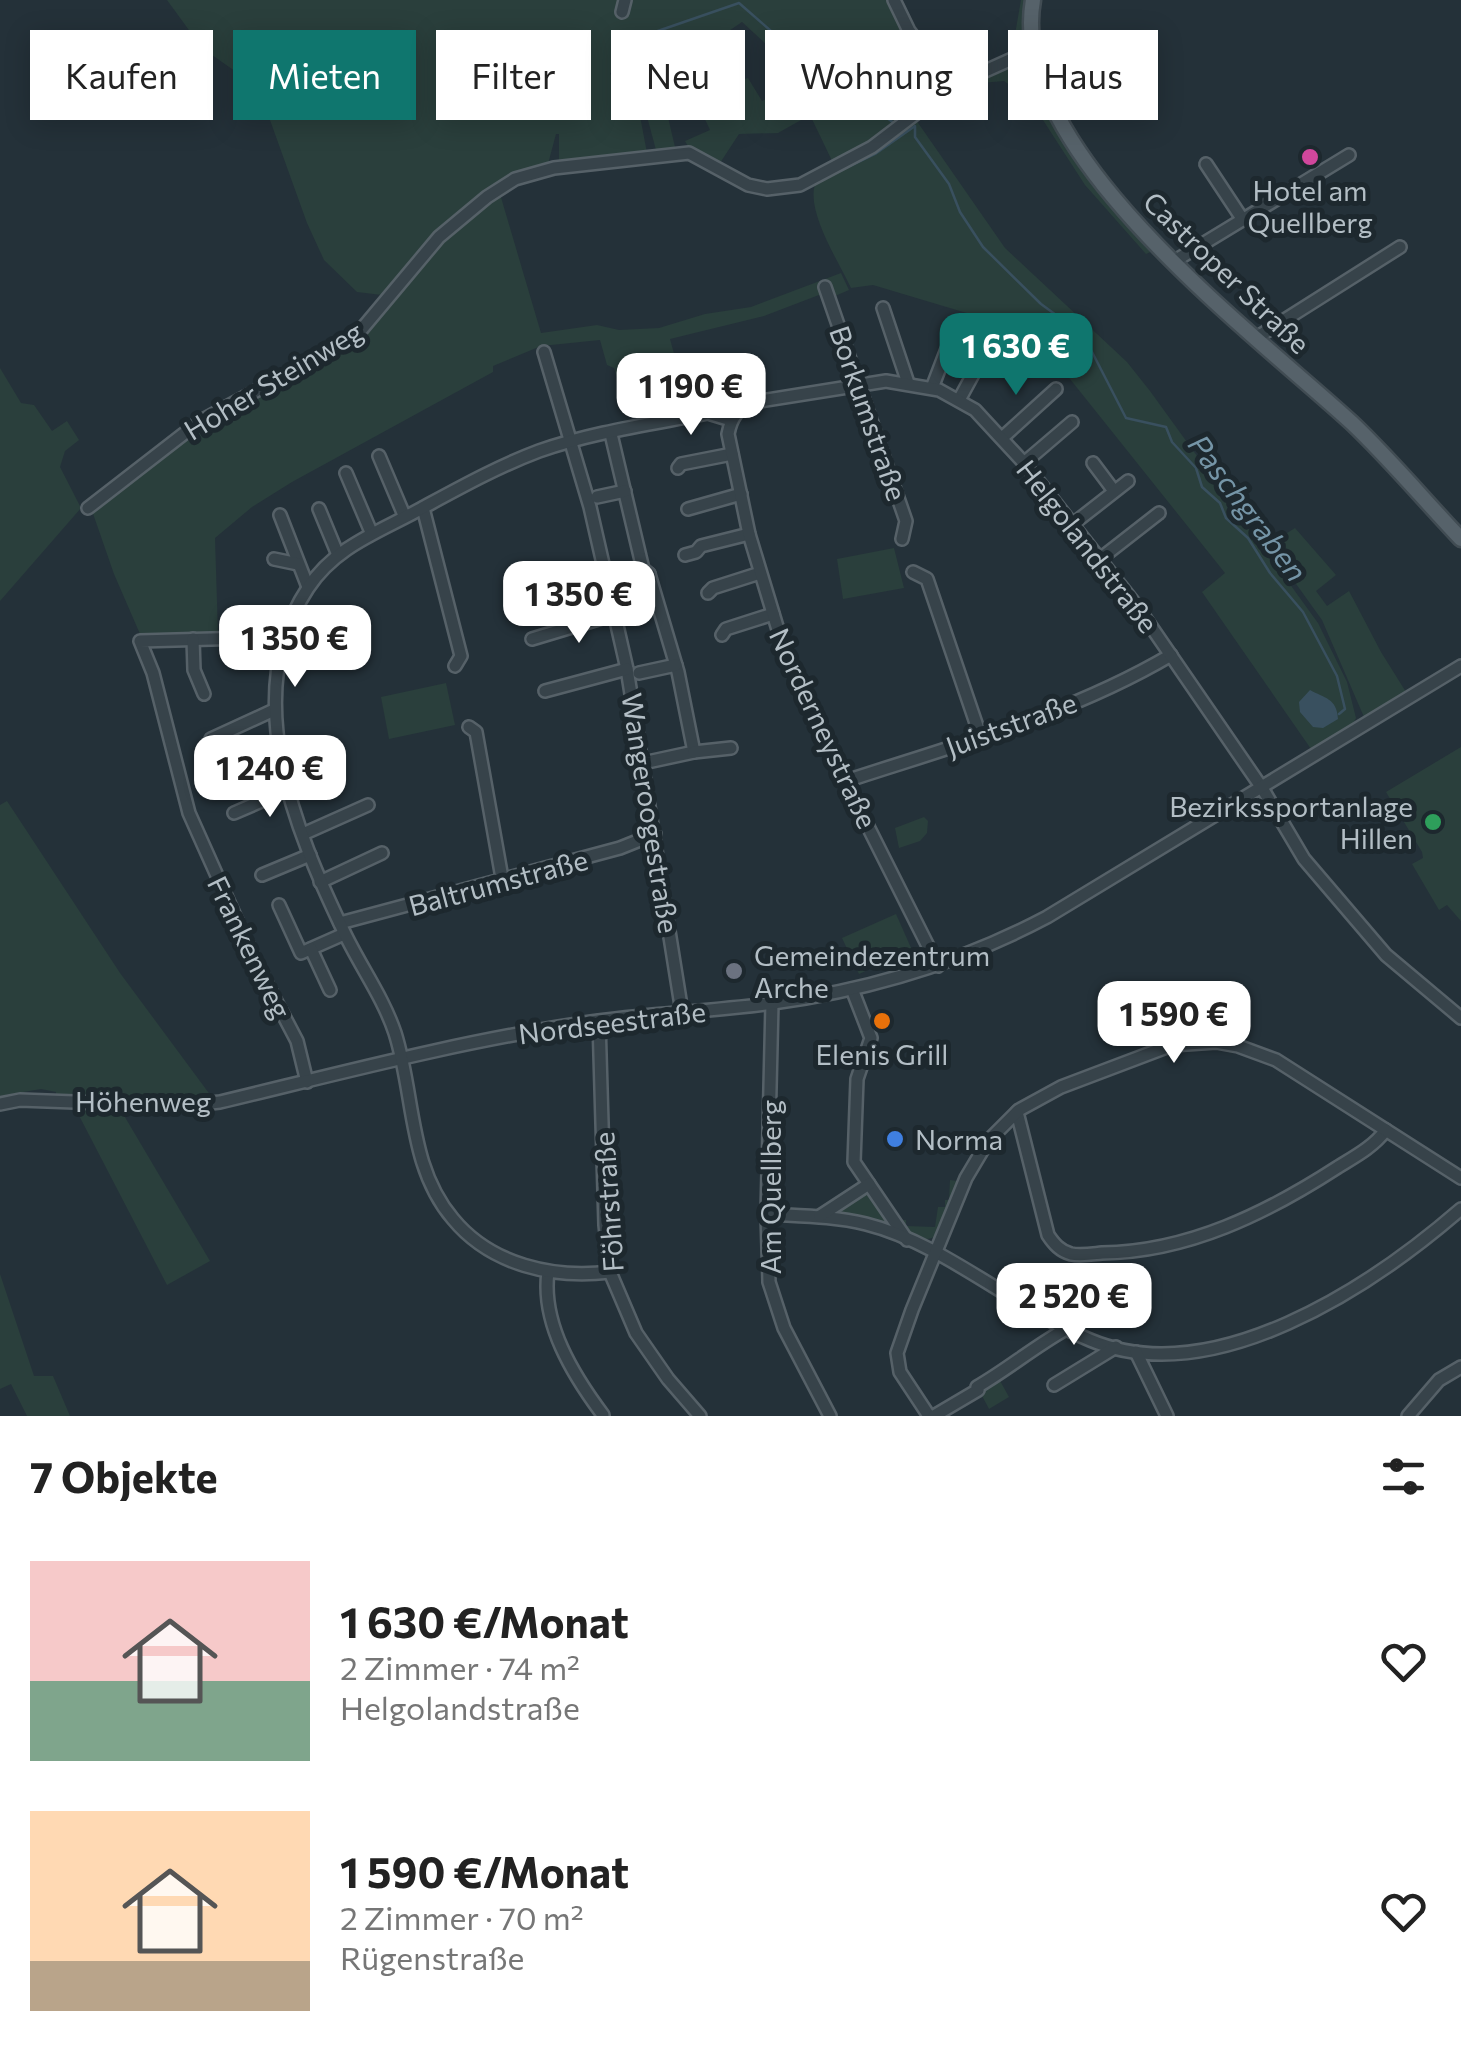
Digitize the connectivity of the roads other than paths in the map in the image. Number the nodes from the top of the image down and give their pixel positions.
1 (894, 0) edge
2 (1033, 0) edge
3 (909, 30) edge
4 (1031, 30) edge
5 (907, 120) edge
6 (1062, 120) edge
7 (1348, 155) dead end
8 (1206, 164) dead end
9 (1243, 220) junction
10 (1400, 247) dead end
11 (1173, 262) junction
12 (826, 287) dead end
13 (883, 308) dead end
14 (958, 323) dead end
15 (996, 334) dead end
16 (1256, 338) junction
17 (544, 352) dead end
18 (908, 382) junction
19 (860, 385) junction
20 (932, 388) junction
21 (1056, 389) dead end
22 (958, 400) junction
23 (731, 420) junction
24 (1072, 422) dead end
25 (612, 434) junction
26 (1002, 438) junction
27 (572, 442) junction
28 (732, 454) junction
29 (379, 456) dead end
30 (1024, 463) junction
31 (1093, 463) dead end
32 (678, 468) dead end
33 (346, 473) dead end
34 (1128, 481) dead end
35 (625, 490) junction
36 (1114, 491) junction
37 (741, 494) junction
38 (597, 498) dead end
39 (88, 508) dead end
40 (423, 508) junction
41 (319, 509) dead end
42 (688, 509) dead end
43 (1159, 513) dead end
44 (280, 515) dead end
45 (404, 516) junction
46 (1073, 524) junction
47 (371, 532) junction
48 (749, 534) junction
49 (1461, 539) edge
50 (902, 540) dead end
51 (338, 555) junction
52 (685, 555) dead end
53 (1100, 558) junction
54 (274, 559) dead end
55 (298, 564) junction
56 (913, 572) dead end
57 (760, 573) junction
58 (649, 574) junction
59 (617, 583) dead end
60 (308, 586) junction
61 (708, 594) dead end
62 (615, 614) junction
63 (773, 614) junction
64 (722, 635) dead end
65 (284, 638) junction
66 (532, 639) dead end
67 (193, 640) junction
68 (1170, 654) junction
69 (676, 665) junction
70 (455, 666) dead end
71 (1461, 666) edge
72 (633, 671) junction
73 (544, 691) dead end
74 (204, 694) dead end
75 (274, 710) junction
76 (469, 727) dead end
77 (980, 735) junction
78 (211, 739) dead end
79 (731, 748) dead end
80 (280, 750) junction
81 (694, 752) junction
82 (644, 762) junction
83 (219, 778) dead end
84 (846, 781) junction
85 (1262, 788) junction
86 (289, 789) junction
87 (368, 805) dead end
88 (234, 814) dead end
89 (303, 834) junction
90 (655, 834) junction
91 (382, 853) dead end
92 (310, 855) junction
93 (262, 874) dead end
94 (502, 878) junction
95 (320, 882) junction
96 (279, 905) dead end
97 (342, 928) junction
98 (311, 949) junction
99 (938, 966) junction
100 (852, 988) junction
101 (330, 990) dead end
102 (772, 1003) junction
103 (682, 1012) junction
104 (1461, 1018) edge
105 (599, 1020) junction
106 (401, 1058) junction
107 (307, 1082) junction
108 (0, 1104) edge
109 (1017, 1112) junction
110 (1386, 1130) junction
111 (1461, 1178) edge
112 (869, 1184) junction
113 (1461, 1208) edge
114 (767, 1214) junction
115 (820, 1216) junction
116 (907, 1240) junction
117 (935, 1254) junction
118 (548, 1272) junction
119 (610, 1272) junction
120 (1066, 1329) junction
121 (1116, 1347) junction
122 (1136, 1352) junction
123 (1461, 1368) edge
124 (1054, 1385) dead end
125 (603, 1414) edge
126 (939, 1414) edge
127 (1163, 1415) edge
128 (700, 1416) edge
129 (830, 1416) edge
130 (1408, 1416) edge

1 - 3 street
2 - 4 main road, Castroper Straße
5 - 39 street, Hoher Steinweg
6 - 11 main road, Castroper Straße
7 - 9 street
8 - 9 street
9 - 11 street
10 - 16 street
11 - 16 main road, Castroper Straße
12 - 19 street, Borkumstraße
13 - 18 street
14 - 20 street
15 - 22 street
16 - 49 main road, Castroper Straße
17 - 27 street, Wangeroogestraße
18 - 19 street, Helgolandstraße
18 - 20 street, Helgolandstraße
19 - 23 street
19 - 50 street, Borkumstraße
20 - 22 street, Helgolandstraße
21 - 26 street
22 - 26 street, Helgolandstraße
23 - 25 street
23 - 28 street, Norderneystraße
24 - 30 street
25 - 27 street
25 - 35 street
26 - 30 street, Helgolandstraße
27 - 40 street
27 - 62 street, Wangeroogestraße
28 - 32 street
28 - 37 street, Norderneystraße
29 - 45 street
30 - 46 street, Helgolandstraße
31 - 36 street
33 - 47 street
34 - 36 street
35 - 38 street
35 - 58 street
36 - 46 street
37 - 42 street
37 - 48 street, Norderneystraße
40 - 45 street
40 - 70 street
41 - 51 street
43 - 53 street
44 - 55 street
45 - 47 street
46 - 53 street, Helgolandstraße
47 - 51 street
48 - 52 street
48 - 57 street, Norderneystraße
51 - 60 street
53 - 68 street, Helgolandstraße
54 - 55 street
55 - 60 street
56 - 77 street
57 - 61 street
57 - 63 street, Norderneystraße
58 - 59 street
58 - 69 street
60 - 65 street
62 - 66 street
62 - 72 street, Wangeroogestraße
63 - 64 street
63 - 84 street, Norderneystraße
65 - 67 street
65 - 75 street
67 - 74 street
67 - 107 street, Frankenweg
68 - 77 street, Juiststraße
68 - 85 street, Helgolandstraße
69 - 72 street
69 - 81 street
71 - 85 street, Nordseestraße
72 - 73 street
72 - 82 street, Wangeroogestraße
75 - 78 street
75 - 80 street
76 - 94 street
77 - 84 street, Juiststraße
79 - 81 street
80 - 83 street
80 - 86 street
81 - 82 street
82 - 90 street, Wangeroogestraße
84 - 99 street, Norderneystraße
85 - 99 street, Nordseestraße
85 - 104 street, Helgolandstraße
86 - 88 street
86 - 89 street
87 - 89 street
89 - 92 street
90 - 94 street, Baltrumstraße
90 - 103 street, Wangeroogestraße
91 - 95 street
92 - 93 street
92 - 95 street
94 - 97 street, Baltrumstraße
95 - 97 street
96 - 98 street
97 - 98 street, Baltrumstraße
97 - 106 street
98 - 101 street
99 - 100 street, Nordseestraße
100 - 102 street, Nordseestraße
100 - 112 street
102 - 103 street, Nordseestraße
102 - 114 street, Am Quellberg
103 - 105 street, Nordseestraße
105 - 106 street, Nordseestraße
105 - 119 street, Föhrstraße
106 - 107 street, Höhenweg
106 - 118 street
107 - 108 street, Höhenweg
109 - 110 street
109 - 110 street
109 - 117 street
110 - 111 street
112 - 115 street
112 - 116 street
113 - 122 street
114 - 115 street
114 - 129 street, Am Quellberg
115 - 116 street
116 - 117 street
117 - 120 street
117 - 126 street
118 - 119 street
118 - 125 street
119 - 128 street, Föhrstraße
120 - 121 street
120 - 126 street
121 - 122 street
121 - 124 street
122 - 127 street
123 - 130 street

